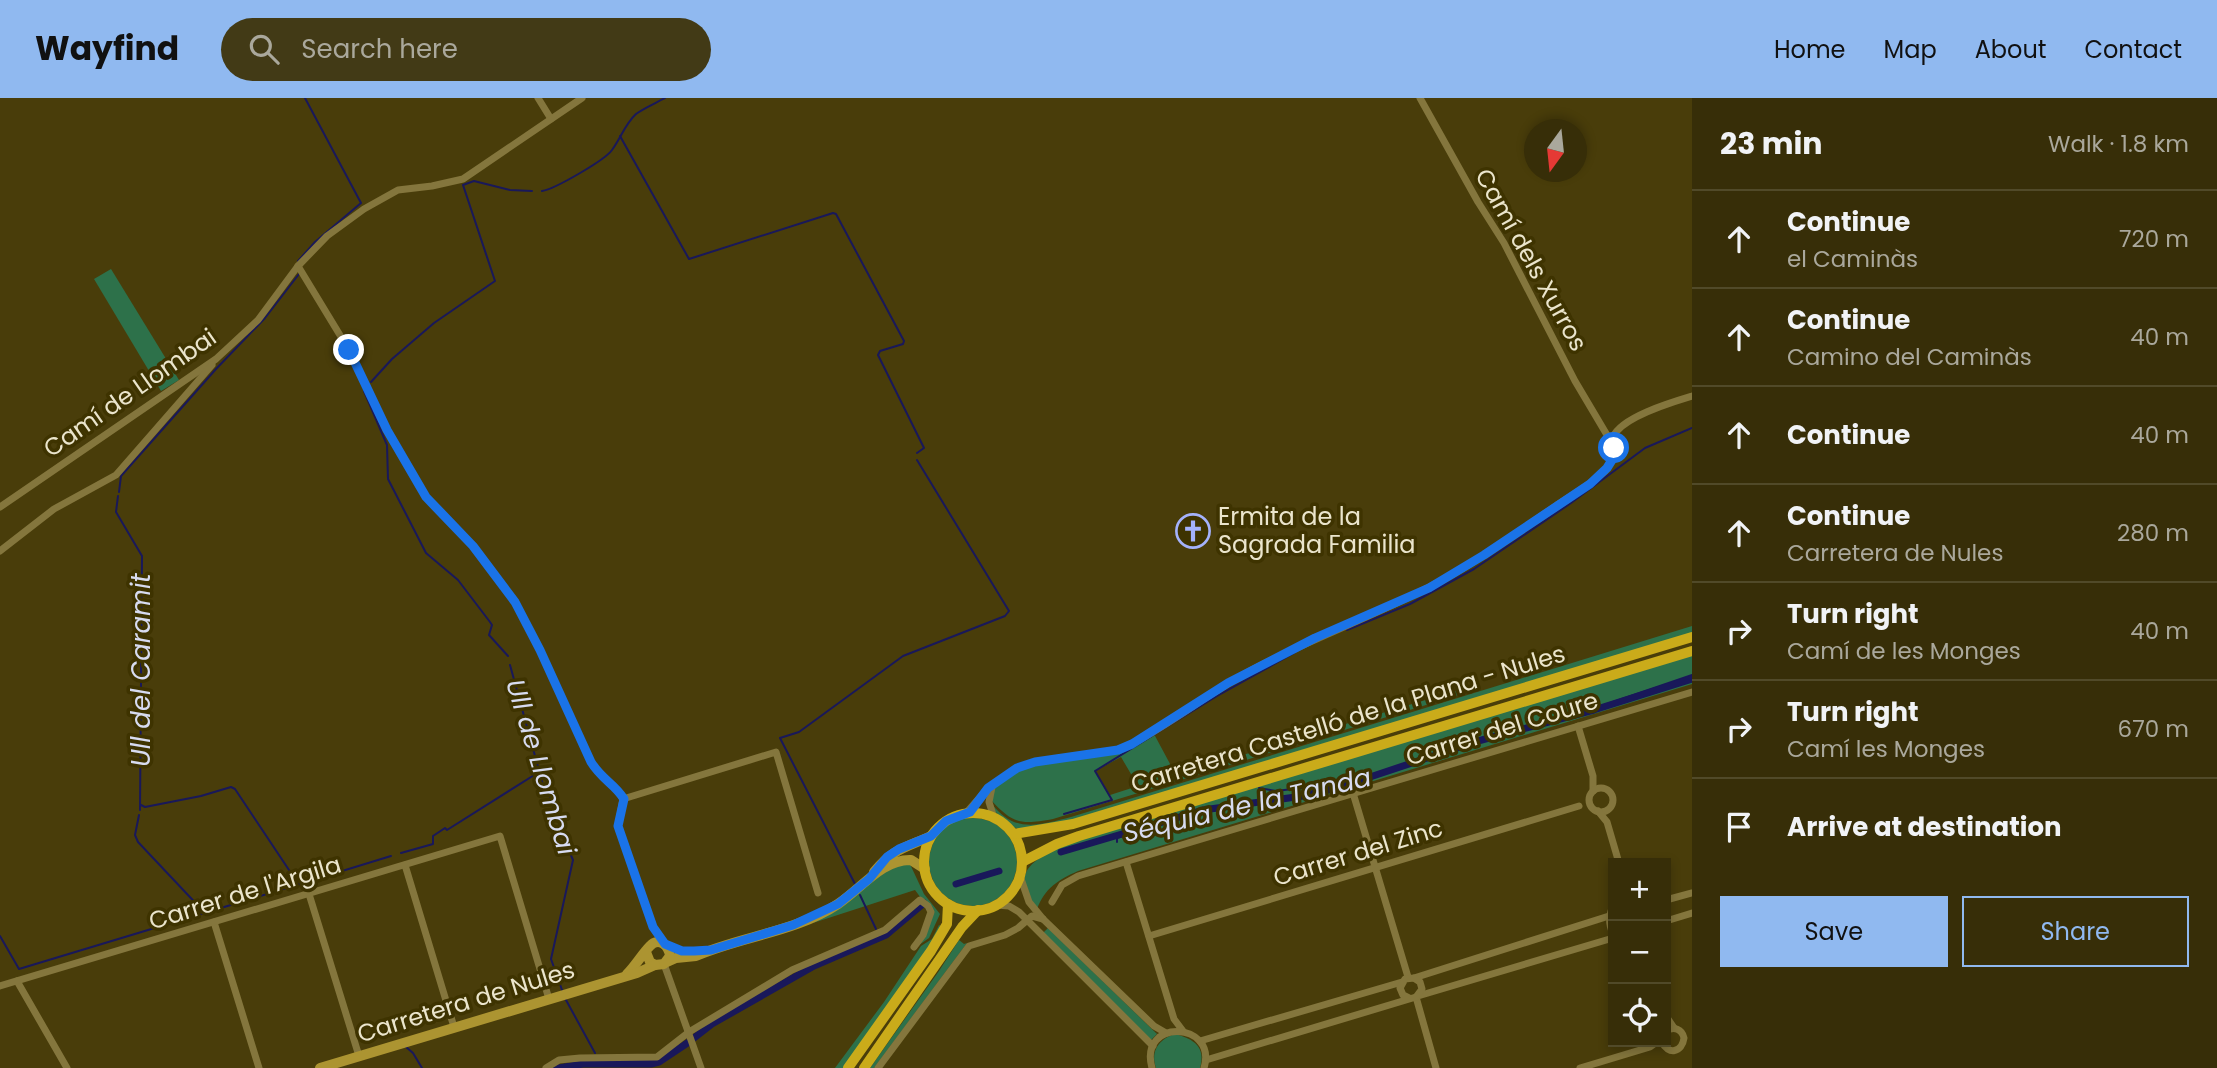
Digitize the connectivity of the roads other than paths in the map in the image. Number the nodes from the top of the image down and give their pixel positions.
1 (538, 98) edge
2 (582, 98) edge
3 (1420, 98) edge
4 (551, 119) junction
5 (299, 266) junction
6 (216, 359) junction
7 (1692, 396) edge
8 (1612, 438) junction
9 (0, 507) edge
10 (0, 551) edge
11 (1692, 638) edge
12 (1692, 651) edge
13 (1692, 692) edge
14 (1578, 726) junction
15 (1593, 776) junction
16 (994, 783) junction
17 (1602, 788) junction
18 (1593, 791) junction
19 (1353, 793) junction
20 (624, 799) junction
21 (1593, 806) junction
22 (1609, 808) junction
23 (966, 813) junction
24 (994, 818) junction
25 (1607, 822) junction
26 (1014, 834) junction
27 (931, 836) junction
28 (1618, 858) edge
29 (1022, 862) junction
30 (1126, 862) junction
31 (405, 865) junction
32 (1375, 867) junction
33 (925, 870) junction
34 (1020, 876) junction
35 (869, 879) junction
36 (818, 893) dead end
37 (1692, 893) edge
38 (309, 894) junction
39 (1671, 899) edge
40 (1052, 902) dead end
41 (948, 904) junction
42 (997, 905) junction
43 (978, 910) junction
44 (1692, 913) edge
45 (1608, 916) edge
46 (1025, 919) junction
47 (1043, 919) junction
48 (1671, 919) edge
49 (214, 922) junction
50 (653, 927) junction
51 (1018, 928) junction
52 (1037, 932) junction
53 (1149, 936) junction
54 (1608, 938) edge
55 (665, 944) junction
56 (914, 947) dead end
57 (649, 948) junction
58 (711, 950) junction
59 (663, 966) junction
60 (624, 976) junction
61 (1408, 979) junction
62 (17, 981) junction
63 (0, 986) edge
64 (1415, 997) junction
65 (549, 999) junction
66 (1174, 1019) junction
67 (454, 1027) junction
68 (1183, 1031) junction
69 (1674, 1031) edge
70 (689, 1032) junction
71 (1168, 1032) junction
72 (1692, 1034) edge
73 (1200, 1041) junction
74 (1684, 1042) junction
75 (1153, 1046) junction
76 (1651, 1047) edge
77 (1662, 1047) edge
78 (359, 1056) junction
79 (1205, 1064) edge
80 (67, 1068) edge
81 (258, 1068) edge
82 (320, 1068) edge
83 (546, 1068) edge
84 (701, 1068) edge
85 (848, 1068) edge
86 (864, 1068) edge
87 (878, 1068) edge
88 (1152, 1068) edge
89 (1436, 1068) edge
90 (1580, 1068) edge

1 - 4 street
2 - 4 street, Camí de Llombai
3 - 8 street, Camí dels Xurros
4 - 5 street, Camí de Llombai
5 - 6 street, Camí de Llombai
5 - 20 street
6 - 9 street, Camí de Llombai
6 - 10 street
7 - 8 street
8 - 16 street
11 - 26 main road, Carretera Castelló de la Plana - Nules
12 - 29 main road, Carretera Castelló de la Plana - Nules
13 - 14 street, Carrer del Coure
14 - 15 street
14 - 19 street, Carrer del Coure
15 - 17 street
15 - 18 street
16 - 23 street
16 - 24 street
17 - 18 street
17 - 22 street
18 - 21 street
19 - 30 street, Carrer del Coure
19 - 32 street
20 - 36 street
20 - 50 street
21 - 22 street
21 - 25 street
21 - 32 street, Carrer del Zinc
22 - 25 street
23 - 24 main road
23 - 27 main road
24 - 26 main road
25 - 28 street
26 - 29 main road
27 - 33 main road
27 - 35 main road, Carretera de Nules
29 - 34 main road
30 - 40 street, Carrer del Coure
30 - 53 street
31 - 38 street, Carrer de l'Argila
31 - 65 street, Carrer de l'Argila
31 - 67 street
32 - 53 street, Carrer del Zinc
32 - 61 street
33 - 35 main road, Carretera de Nules
33 - 41 main road
34 - 42 main road
34 - 47 street
35 - 58 main road, Carretera de Nules
37 - 39 street
38 - 49 street, Carrer de l'Argila
38 - 78 street
41 - 43 main road
41 - 85 main road
42 - 43 main road
42 - 46 street
43 - 86 main road
44 - 48 street
45 - 61 street
46 - 47 street
46 - 51 street
46 - 52 street
47 - 71 street
49 - 62 street, Carrer de l'Argila
49 - 81 street
50 - 55 street
50 - 57 street
51 - 52 street
51 - 87 street
52 - 75 street
53 - 66 street
54 - 64 street
55 - 57 main road
55 - 58 main road, Carretera de Nules
55 - 59 main road
56 - 70 street
57 - 59 main road
57 - 60 main road
58 - 59 main road, Carretera de Nules
59 - 60 main road, Carretera de Nules
59 - 70 street
60 - 65 main road, Carretera de Nules
61 - 64 street
61 - 64 street
61 - 73 street
62 - 63 street, Carrer de l'Argila
62 - 80 street
64 - 79 street
64 - 89 street
65 - 67 main road, Carretera de Nules
66 - 68 street
66 - 71 street
67 - 78 main road, Carretera de Nules
68 - 71 street
68 - 73 street
69 - 72 street
69 - 74 street
70 - 83 street
70 - 84 street
71 - 75 street
72 - 74 street
73 - 79 street
74 - 77 street
75 - 88 street
76 - 90 street
78 - 82 main road, Carretera de Nules

